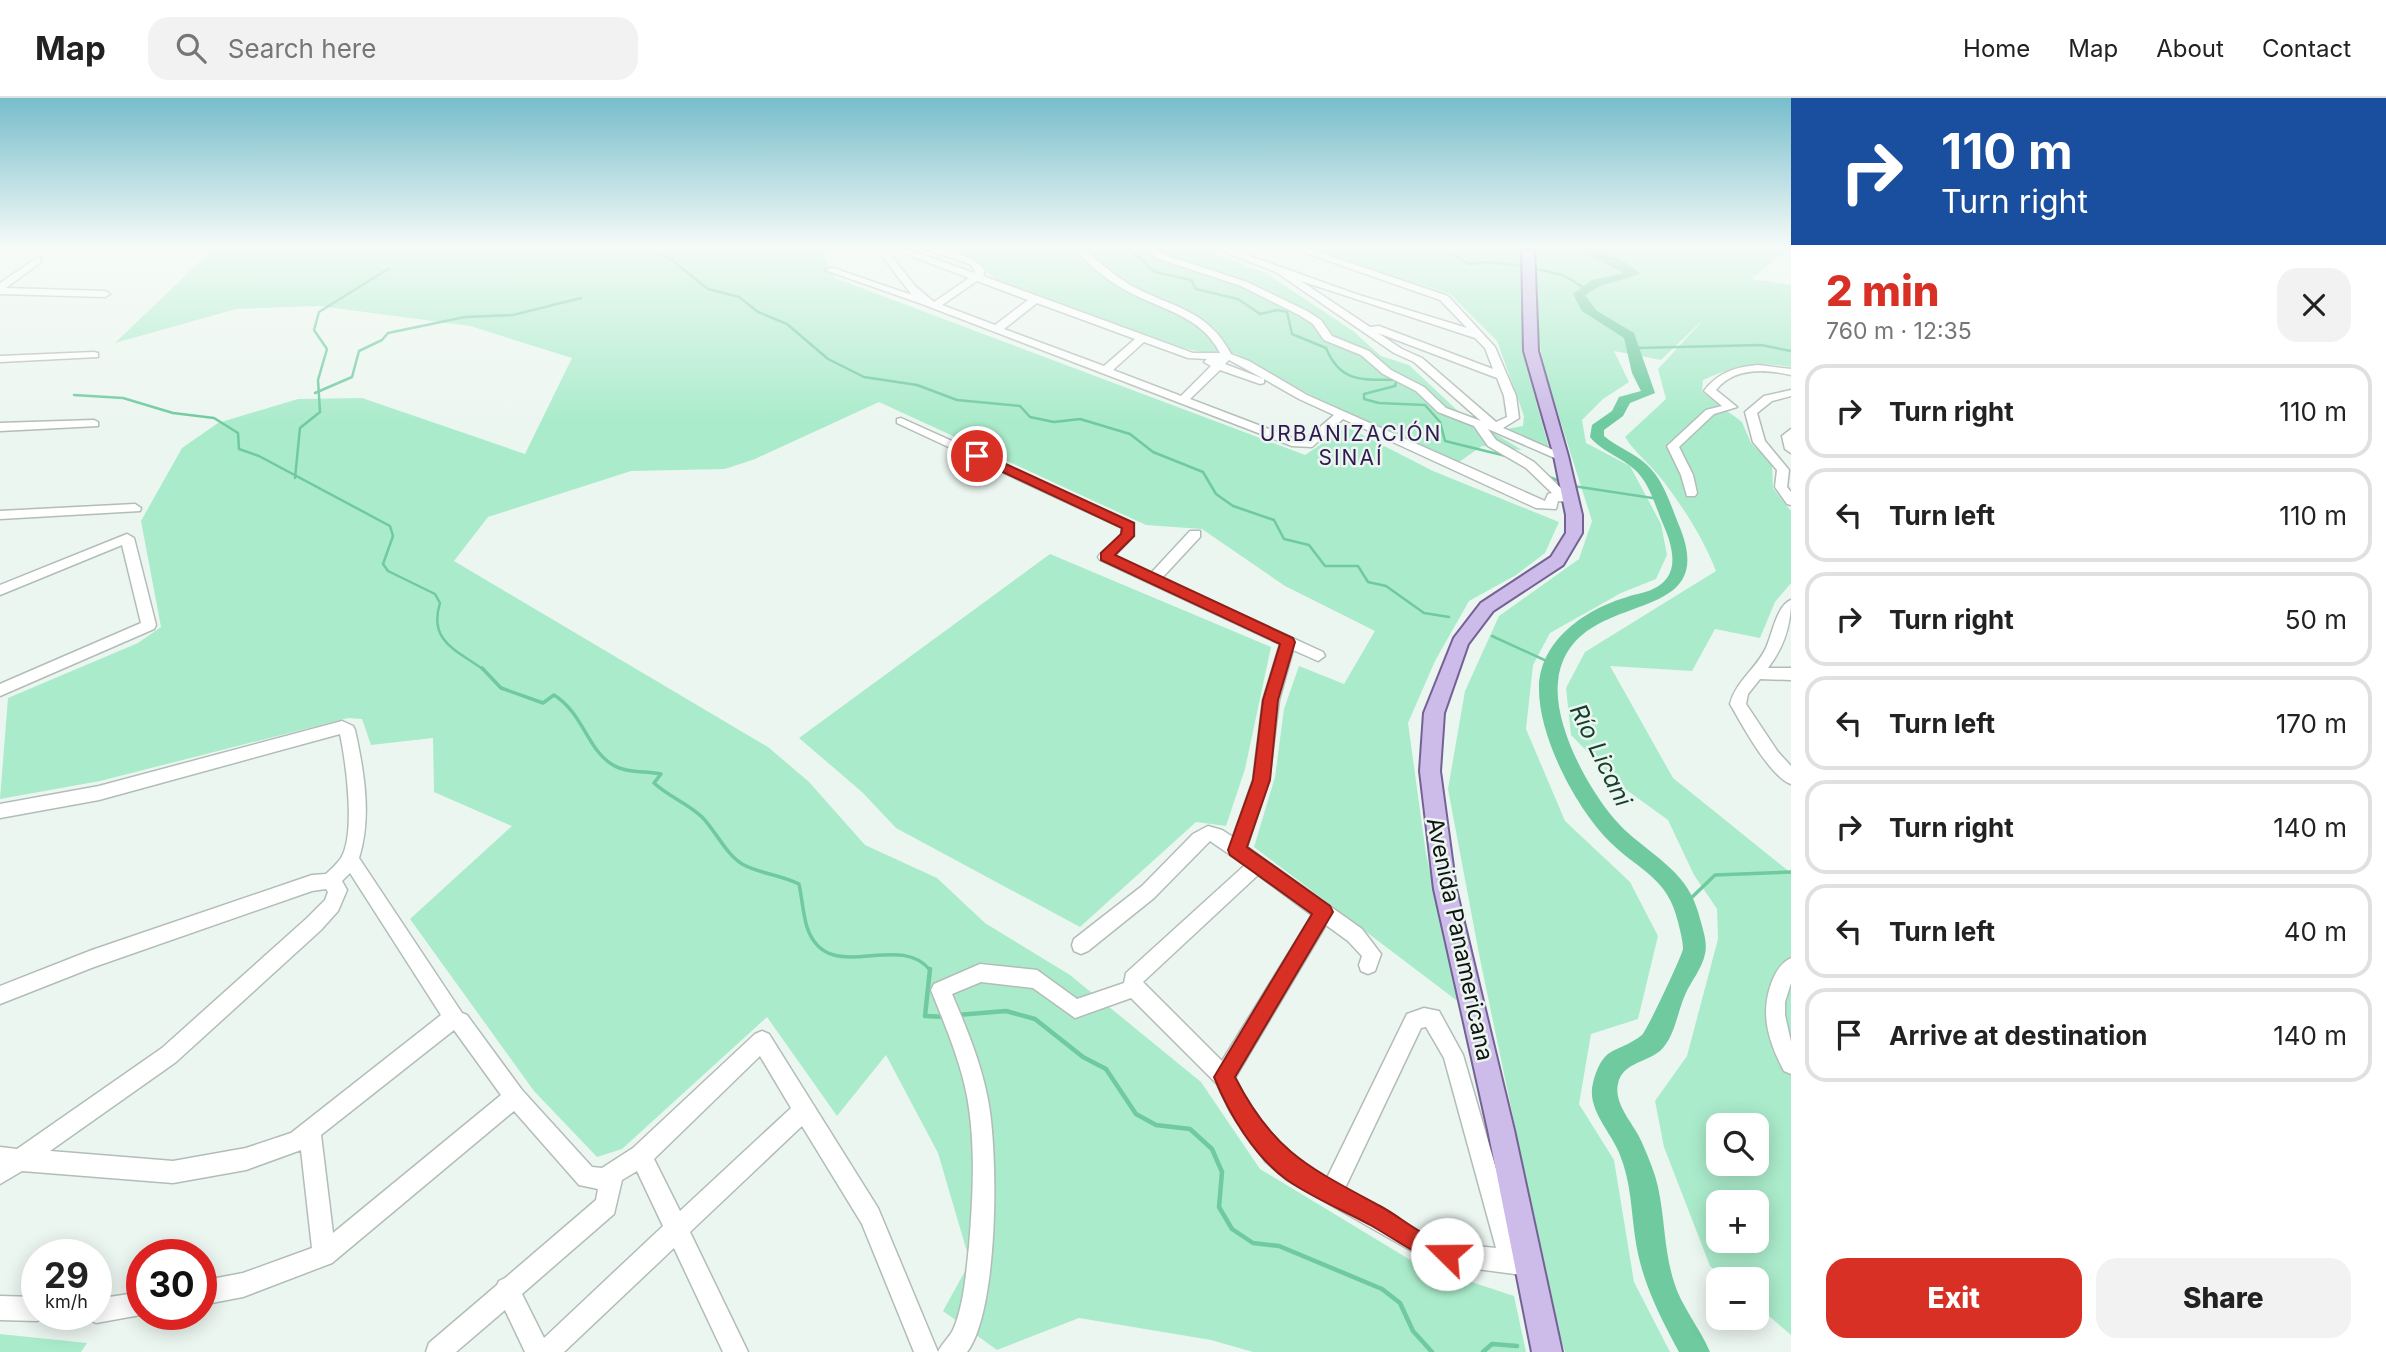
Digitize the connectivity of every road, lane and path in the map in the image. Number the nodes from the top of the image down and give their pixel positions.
1 (930, 305) edge
2 (1029, 305) edge
3 (1055, 305) edge
4 (1171, 305) edge
5 (1286, 305) edge
6 (1331, 305) edge
7 (1406, 305) edge
8 (1449, 305) edge
9 (1530, 305) edge
10 (934, 306) joint
11 (1354, 320) junction
12 (998, 328) junction
13 (1483, 336) junction
14 (1143, 337) junction
15 (94, 355) dead end
16 (0, 359) edge
17 (1222, 361) junction
18 (1105, 370) junction
19 (1742, 370) junction
20 (1791, 372) edge
21 (1500, 375) junction
22 (1276, 387) dead end
23 (1791, 393) edge
24 (1183, 400) junction
25 (1751, 412) junction
26 (1342, 414) junction
27 (901, 421) dead end
28 (94, 424) dead end
29 (1478, 424) junction
30 (0, 427) edge
31 (1496, 427) junction
32 (1791, 433) edge
33 (1791, 449) edge
34 (1561, 456) junction
35 (1567, 492) junction
36 (1691, 494) dead end
37 (1791, 501) edge
38 (135, 508) dead end
39 (7, 515) edge
40 (0, 530) edge
41 (1195, 534) dead end
42 (1153, 579) junction
43 (0, 590) edge
44 (1791, 605) edge
45 (1288, 642) junction
46 (1318, 656) dead end
47 (1756, 673) junction
48 (1791, 674) edge
49 (0, 690) edge
50 (1791, 777) edge
51 (0, 811) edge
52 (1237, 850) junction
53 (351, 859) junction
54 (1257, 864) junction
55 (330, 881) junction
56 (1324, 912) junction
57 (1081, 946) dead end
58 (1368, 965) dead end
59 (1791, 967) edge
60 (1134, 988) junction
61 (0, 995) edge
62 (455, 1020) junction
63 (1791, 1064) edge
64 (1224, 1077) junction
65 (515, 1097) junction
66 (804, 1110) junction
67 (310, 1131) junction
68 (641, 1156) junction
69 (10, 1159) edge
70 (0, 1174) edge
71 (612, 1175) junction
72 (1332, 1192) junction
73 (676, 1230) junction
74 (324, 1255) junction
75 (1520, 1263) junction
76 (507, 1289) junction
77 (217, 1290) edge
78 (0, 1307) edge
79 (21, 1308) edge
80 (438, 1352) edge
81 (538, 1352) edge
82 (546, 1352) edge
83 (736, 1352) edge
84 (926, 1352) edge
85 (950, 1352) edge
86 (1547, 1352) edge

1 - 10 street
2 - 12 street
3 - 14 street
4 - 17 street
5 - 29 street
6 - 11 street
7 - 13 street
8 - 13 street
9 - 34 main road, Avenida Panamericana
10 - 12 street
11 - 21 street
11 - 31 street
12 - 18 street
13 - 21 street
14 - 17 street
14 - 18 street
15 - 16 street
17 - 22 street
17 - 24 street
17 - 26 street
18 - 24 street
19 - 20 street
19 - 25 street
19 - 36 street
21 - 31 street
23 - 25 street
24 - 26 street
25 - 37 street
26 - 35 street
27 - 42 street
28 - 30 street
29 - 31 street
29 - 35 street
31 - 34 street
32 - 33 street
34 - 35 main road, Avenida Panamericana
35 - 75 main road, Avenida Panamericana
38 - 39 street
39 - 40 street
41 - 42 street
42 - 45 street
43 - 49 street
44 - 47 street
45 - 46 street
45 - 52 street
47 - 48 street
47 - 50 street
51 - 53 street
52 - 54 street
52 - 57 street
53 - 55 street
53 - 62 street
54 - 56 street
54 - 60 street
55 - 61 street
55 - 69 street
56 - 58 street
56 - 64 street
59 - 63 street
60 - 64 street
60 - 85 street
62 - 65 street
62 - 67 street
64 - 72 street
65 - 71 street
65 - 74 street
66 - 68 street
66 - 73 street
66 - 84 street
67 - 69 street
67 - 74 street
68 - 71 street
68 - 73 street
69 - 70 street
71 - 76 street
72 - 75 street
72 - 75 street
73 - 82 street
73 - 83 street
74 - 77 street
75 - 86 main road, Avenida Panamericana
76 - 80 street
76 - 81 street
78 - 79 street

